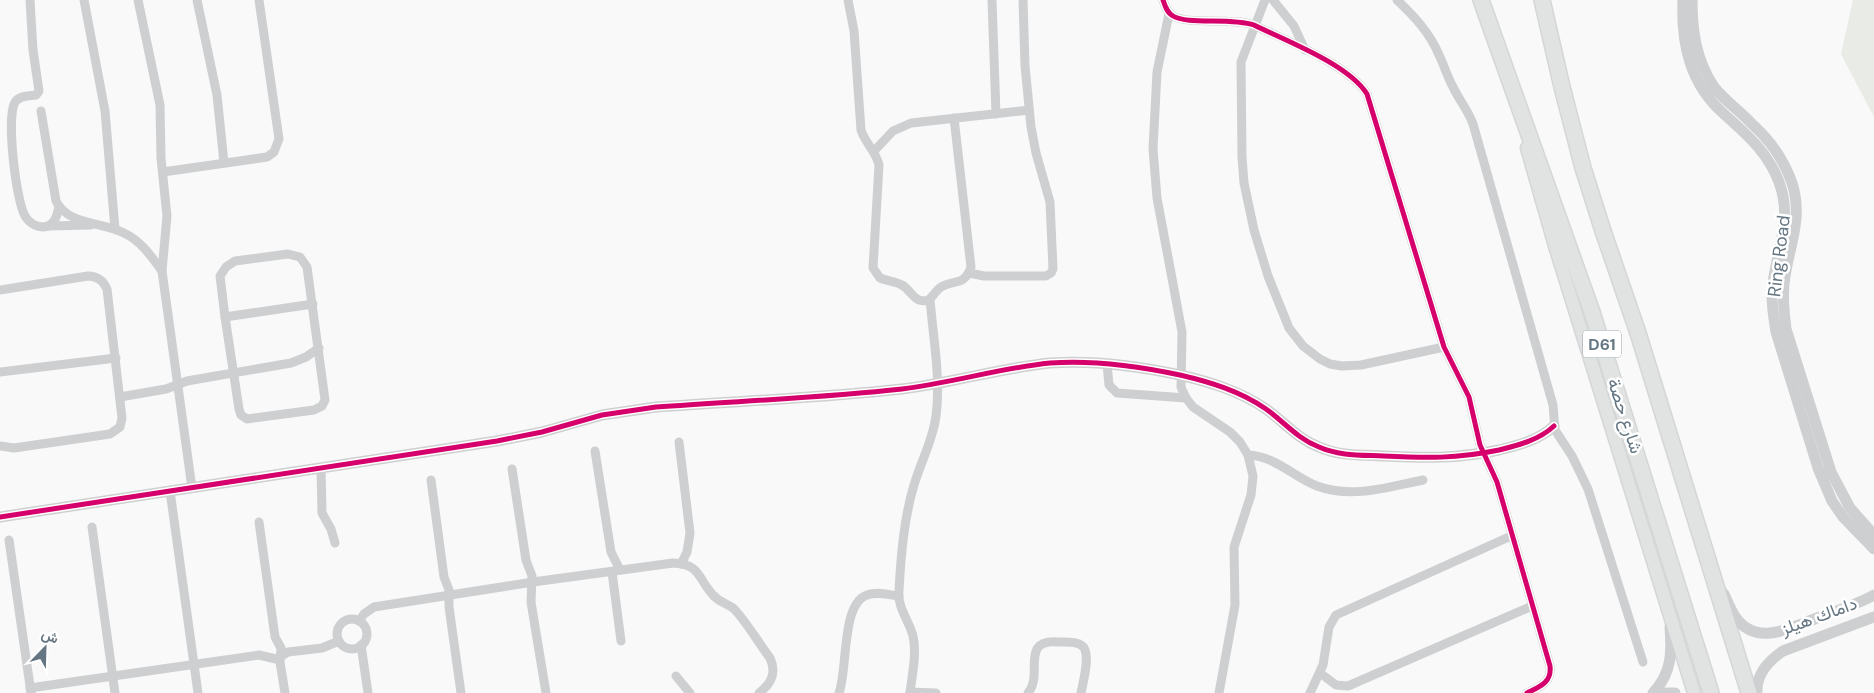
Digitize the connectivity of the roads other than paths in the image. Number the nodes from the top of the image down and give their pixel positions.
1 (30, 0) edge
2 (84, 0) edge
3 (138, 0) edge
4 (198, 0) edge
5 (259, 0) edge
6 (848, 0) edge
7 (992, 0) edge
8 (1023, 0) edge
9 (1163, 0) edge
10 (1265, 0) edge
11 (1273, 0) edge
12 (1397, 0) edge
13 (1480, 0) edge
14 (1542, 0) edge
15 (1683, 0) edge
16 (1692, 0) edge
17 (1170, 14) junction
18 (1254, 25) junction
19 (1497, 45) junction
20 (1305, 50) junction
21 (1029, 110) junction
22 (41, 111) dead end
23 (996, 114) junction
24 (954, 118) junction
25 (874, 151) junction
26 (224, 163) junction
27 (163, 172) junction
28 (59, 206) junction
29 (99, 224) junction
30 (49, 226) junction
31 (114, 229) junction
32 (162, 271) junction
33 (969, 272) junction
34 (0, 290) edge
35 (930, 298) junction
36 (312, 304) junction
37 (225, 317) junction
38 (1444, 347) junction
39 (319, 348) junction
40 (116, 358) junction
41 (1106, 364) junction
42 (0, 372) edge
43 (233, 373) junction
44 (1180, 375) junction
45 (937, 383) junction
46 (178, 384) junction
47 (120, 397) junction
48 (1186, 398) junction
49 (1554, 426) junction
50 (679, 442) dead end
51 (0, 446) edge
52 (595, 451) dead end
53 (1484, 454) junction
54 (1248, 455) junction
55 (321, 468) junction
56 (512, 469) dead end
57 (431, 480) dead end
58 (1423, 480) dead end
59 (192, 488) junction
60 (170, 492) junction
61 (0, 517) edge
62 (259, 522) dead end
63 (92, 528) dead end
64 (1874, 535) edge
65 (1511, 536) junction
66 (9, 540) dead end
67 (335, 543) dead end
68 (1874, 549) edge
69 (681, 564) junction
70 (1711, 565) junction
71 (616, 571) junction
72 (533, 582) junction
73 (449, 594) junction
74 (1874, 595) edge
75 (899, 596) junction
76 (1532, 606) junction
77 (1827, 614) junction
78 (1669, 615) junction
79 (1874, 617) edge
80 (359, 621) junction
81 (1797, 625) junction
82 (1830, 633) junction
83 (339, 641) junction
84 (621, 641) dead end
85 (1804, 643) junction
86 (361, 645) junction
87 (280, 657) junction
88 (1643, 662) dead end
89 (194, 664) junction
90 (1320, 674) junction
91 (113, 676) junction
92 (676, 676) dead end
93 (31, 691) edge
94 (910, 692) edge
95 (115, 693) edge
96 (198, 693) edge
97 (285, 693) edge
98 (368, 693) edge
99 (461, 693) edge
100 (546, 693) edge
101 (690, 693) edge
102 (759, 693) edge
103 (839, 693) edge
104 (936, 693) edge
105 (1028, 693) edge
106 (1081, 693) edge
107 (1218, 693) edge
108 (1310, 693) edge
109 (1526, 693) edge
110 (1653, 693) edge
111 (1664, 693) edge
112 (1675, 693) edge
113 (1694, 693) edge
114 (1711, 693) edge
115 (1749, 693) edge
116 (1757, 693) edge

1 - 30 street
2 - 31 street
3 - 27 street
4 - 26 street
5 - 26 street
6 - 25 street
7 - 23 street
8 - 21 street
9 - 17 street
10 - 18 street
11 - 20 street
12 - 49 street
13 - 19 main road, شارع حصة / D61
14 - 70 main road, شارع حصة / D61
15 - 68 street, Ring Road
16 - 64 street, Ring Road
17 - 18 street
17 - 44 street
18 - 20 street
18 - 38 street
19 - 78 main road
19 - 114 main road, شارع حصة / D61
20 - 38 street
21 - 23 street
21 - 33 street
22 - 28 street
23 - 24 street
24 - 25 street
24 - 33 street
25 - 35 street
26 - 27 street
27 - 32 street
28 - 29 street
28 - 30 street
29 - 30 street
29 - 31 street
31 - 32 street
32 - 46 street
33 - 35 street
34 - 40 street
35 - 45 street
36 - 37 street
36 - 37 street
36 - 39 street
37 - 43 street
38 - 53 street
39 - 43 street
39 - 43 street
40 - 42 street
40 - 47 street
41 - 44 street
41 - 45 street
41 - 48 street
43 - 46 street
44 - 48 street
44 - 53 street
45 - 55 street
45 - 75 street
46 - 47 street
46 - 59 street
47 - 51 street
48 - 54 street
49 - 53 street
49 - 88 street
50 - 69 street
52 - 71 street
53 - 65 street
54 - 58 street
54 - 107 street
55 - 59 street
55 - 67 street
56 - 72 street
57 - 73 street
59 - 60 street
60 - 61 street
60 - 89 street
62 - 87 street
63 - 91 street
65 - 76 street
65 - 90 street
66 - 93 street
69 - 71 street
69 - 102 street
70 - 81 street, داماك هيلز
70 - 115 main road, شارع حصة / D61
71 - 72 street
71 - 84 street
72 - 73 street
72 - 100 street
73 - 80 street
73 - 99 street
74 - 77 street, داماك هيلز
75 - 94 street
75 - 103 street
76 - 90 street
76 - 109 street
77 - 81 street, داماك هيلز
77 - 82 street
78 - 110 street
78 - 113 main road
79 - 82 street, داماك هيلز
80 - 83 street
80 - 86 street
81 - 85 street
82 - 85 street, داماك هيلز
83 - 86 street
83 - 87 street
85 - 116 street, داماك هيلز
86 - 98 street
87 - 89 street
87 - 97 street
89 - 91 street
89 - 96 street
90 - 108 street
91 - 93 street
91 - 95 street
92 - 101 street
94 - 104 street
105 - 106 street
111 - 112 street

